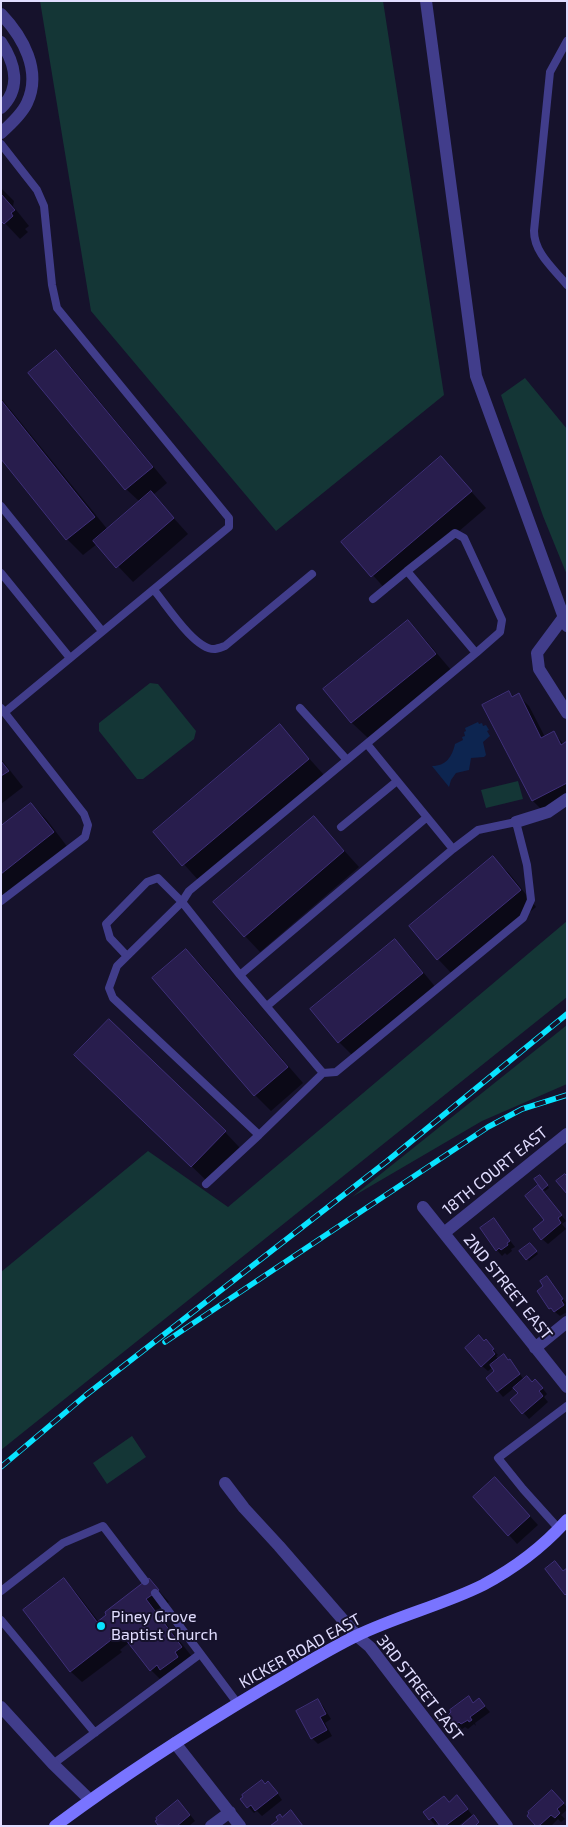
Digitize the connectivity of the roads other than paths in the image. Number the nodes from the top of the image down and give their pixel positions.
1 (426, 1) edge
2 (1, 14) edge
3 (567, 41) edge
4 (1, 42) edge
5 (1, 108) edge
6 (1, 133) edge
7 (1, 144) edge
8 (567, 285) edge
9 (1, 506) edge
10 (407, 571) junction
11 (1, 573) edge
12 (312, 574) dead end
13 (154, 590) junction
14 (373, 599) dead end
15 (565, 622) edge
16 (102, 632) junction
17 (476, 653) junction
18 (70, 658) junction
19 (300, 708) dead end
20 (3, 710) edge
21 (567, 713) edge
22 (367, 744) junction
23 (347, 760) junction
24 (397, 781) junction
25 (567, 799) edge
26 (426, 818) junction
27 (516, 822) junction
28 (341, 827) dead end
29 (454, 849) junction
30 (1, 901) edge
31 (182, 902) junction
32 (127, 956) junction
33 (240, 975) junction
34 (267, 1006) junction
35 (323, 1073) junction
36 (567, 1134) edge
37 (259, 1135) junction
38 (206, 1184) dead end
39 (423, 1207) dead end
40 (444, 1233) junction
41 (567, 1322) edge
42 (535, 1348) junction
43 (567, 1387) edge
44 (567, 1406) edge
45 (225, 1483) dead end
46 (563, 1525) edge
47 (145, 1581) dead end
48 (1, 1591) edge
49 (154, 1593) dead end
50 (1, 1620) edge
51 (357, 1636) junction
52 (200, 1654) junction
53 (238, 1704) junction
54 (1, 1707) edge
55 (95, 1733) junction
56 (175, 1743) junction
57 (53, 1764) junction
58 (90, 1800) junction
59 (230, 1812) junction
60 (55, 1826) edge
61 (211, 1826) edge
62 (240, 1826) edge
63 (507, 1826) edge

1 - 15 street
2 - 6 street
3 - 8 lane
4 - 5 street
7 - 13 lane
9 - 16 lane
10 - 14 lane
10 - 17 lane
10 - 17 lane
11 - 18 lane
12 - 13 lane
13 - 16 lane
15 - 21 street
16 - 18 lane
17 - 22 lane
18 - 20 lane
19 - 23 lane
20 - 30 lane
22 - 23 lane
22 - 24 lane
23 - 31 lane
24 - 26 lane
24 - 28 lane
25 - 27 street
26 - 29 lane
26 - 33 lane
27 - 29 lane
27 - 35 lane
29 - 34 lane
31 - 32 lane
31 - 32 lane
31 - 33 lane
32 - 37 lane
33 - 34 lane
34 - 35 lane
35 - 37 lane
36 - 40 street, 18TH COURT EAST
37 - 38 lane
39 - 40 street, 2ND STREET EAST
40 - 42 street, 2ND STREET EAST
41 - 42 street
42 - 43 street, 2ND STREET EAST
44 - 46 lane
45 - 51 street, 3RD STREET EAST
46 - 51 main road, KICKER ROAD EAST
47 - 48 lane
49 - 52 lane
50 - 55 lane
51 - 53 main road, KICKER ROAD EAST
51 - 63 street, 3RD STREET EAST
52 - 53 lane
52 - 55 lane
53 - 56 main road, KICKER ROAD EAST
54 - 57 street
55 - 57 lane
56 - 58 main road, KICKER ROAD EAST
56 - 59 street
57 - 58 street
58 - 60 main road, KICKER ROAD EAST
59 - 61 street
59 - 62 street

